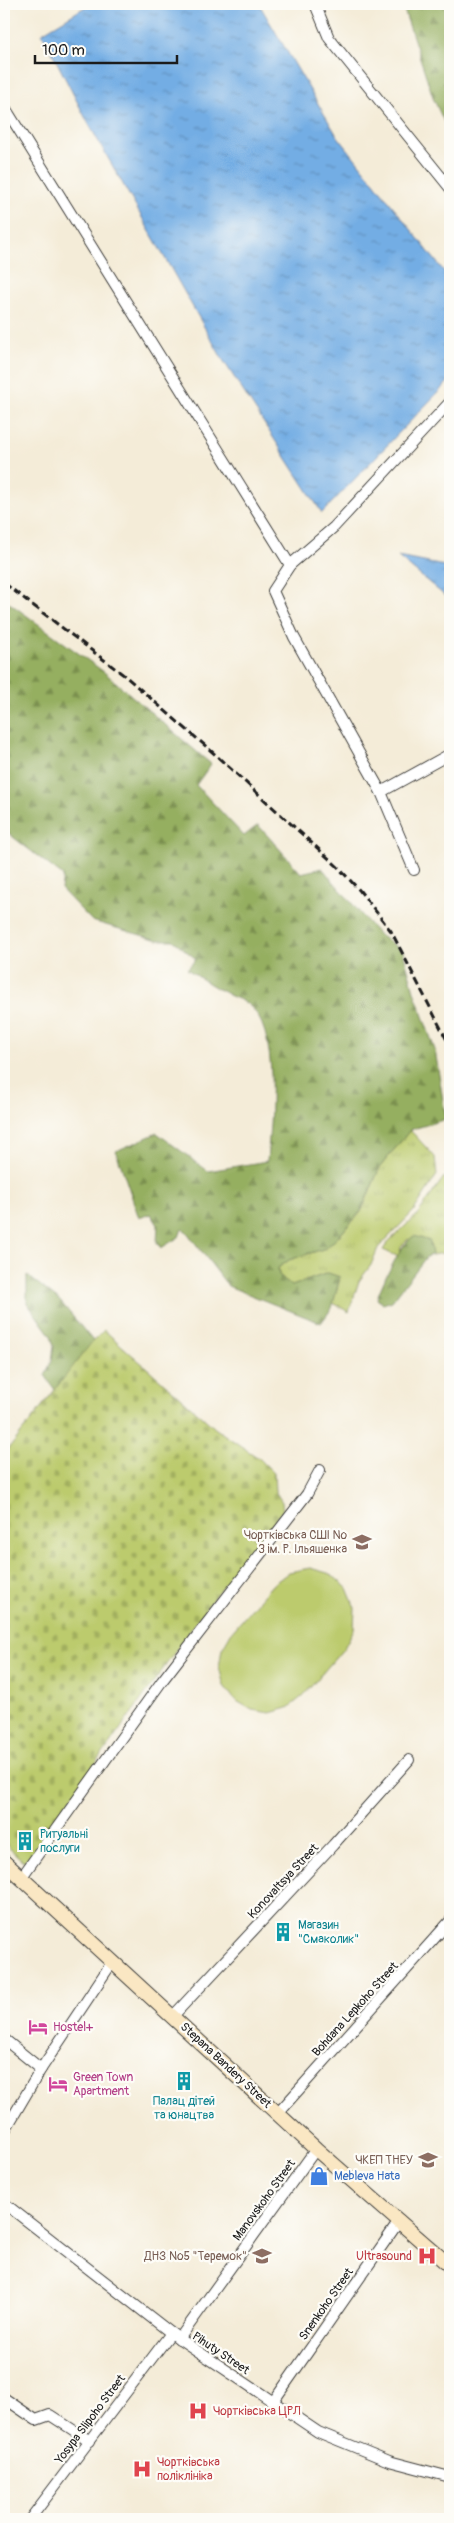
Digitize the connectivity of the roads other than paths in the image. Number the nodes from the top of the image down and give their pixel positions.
1 (315, 4) edge
2 (4, 106) edge
3 (450, 188) edge
4 (450, 402) edge
5 (290, 565) junction
6 (450, 754) edge
7 (381, 792) junction
8 (414, 870) dead end
9 (320, 1470) dead end
10 (409, 1760) dead end
11 (4, 1862) edge
12 (20, 1878) junction
13 (450, 1921) edge
14 (113, 1961) junction
15 (173, 2016) junction
16 (4, 2039) edge
17 (42, 2069) junction
18 (278, 2113) junction
19 (4, 2132) edge
20 (316, 2149) junction
21 (4, 2203) edge
22 (400, 2220) junction
23 (450, 2266) edge
24 (175, 2336) junction
25 (4, 2398) edge
26 (273, 2402) junction
27 (90, 2441) junction
28 (450, 2477) edge
29 (30, 2519) edge

1 - 3 street
2 - 5 street
4 - 5 street
5 - 7 street
6 - 7 street
7 - 8 street
9 - 12 street
10 - 15 street, Konovaltsya Street
11 - 12 street, Stepana Bandery Street
12 - 14 street, Stepana Bandery Street
13 - 18 street, Bohdana Lepkoho Street
14 - 15 street, Stepana Bandery Street
14 - 17 street
15 - 18 street, Stepana Bandery Street
16 - 17 street
17 - 19 street
18 - 20 street, Stepana Bandery Street
20 - 22 street, Stepana Bandery Street
20 - 24 street, Manovskoho Street
21 - 24 street, Pihuty Street
22 - 23 street, Stepana Bandery Street
22 - 26 street, Snenkoho Street
24 - 26 street, Pihuty Street
24 - 27 street, Yosypa Slipoho Street
25 - 27 street
26 - 28 street, Pihuty Street
27 - 29 street, Yosypa Slipoho Street

